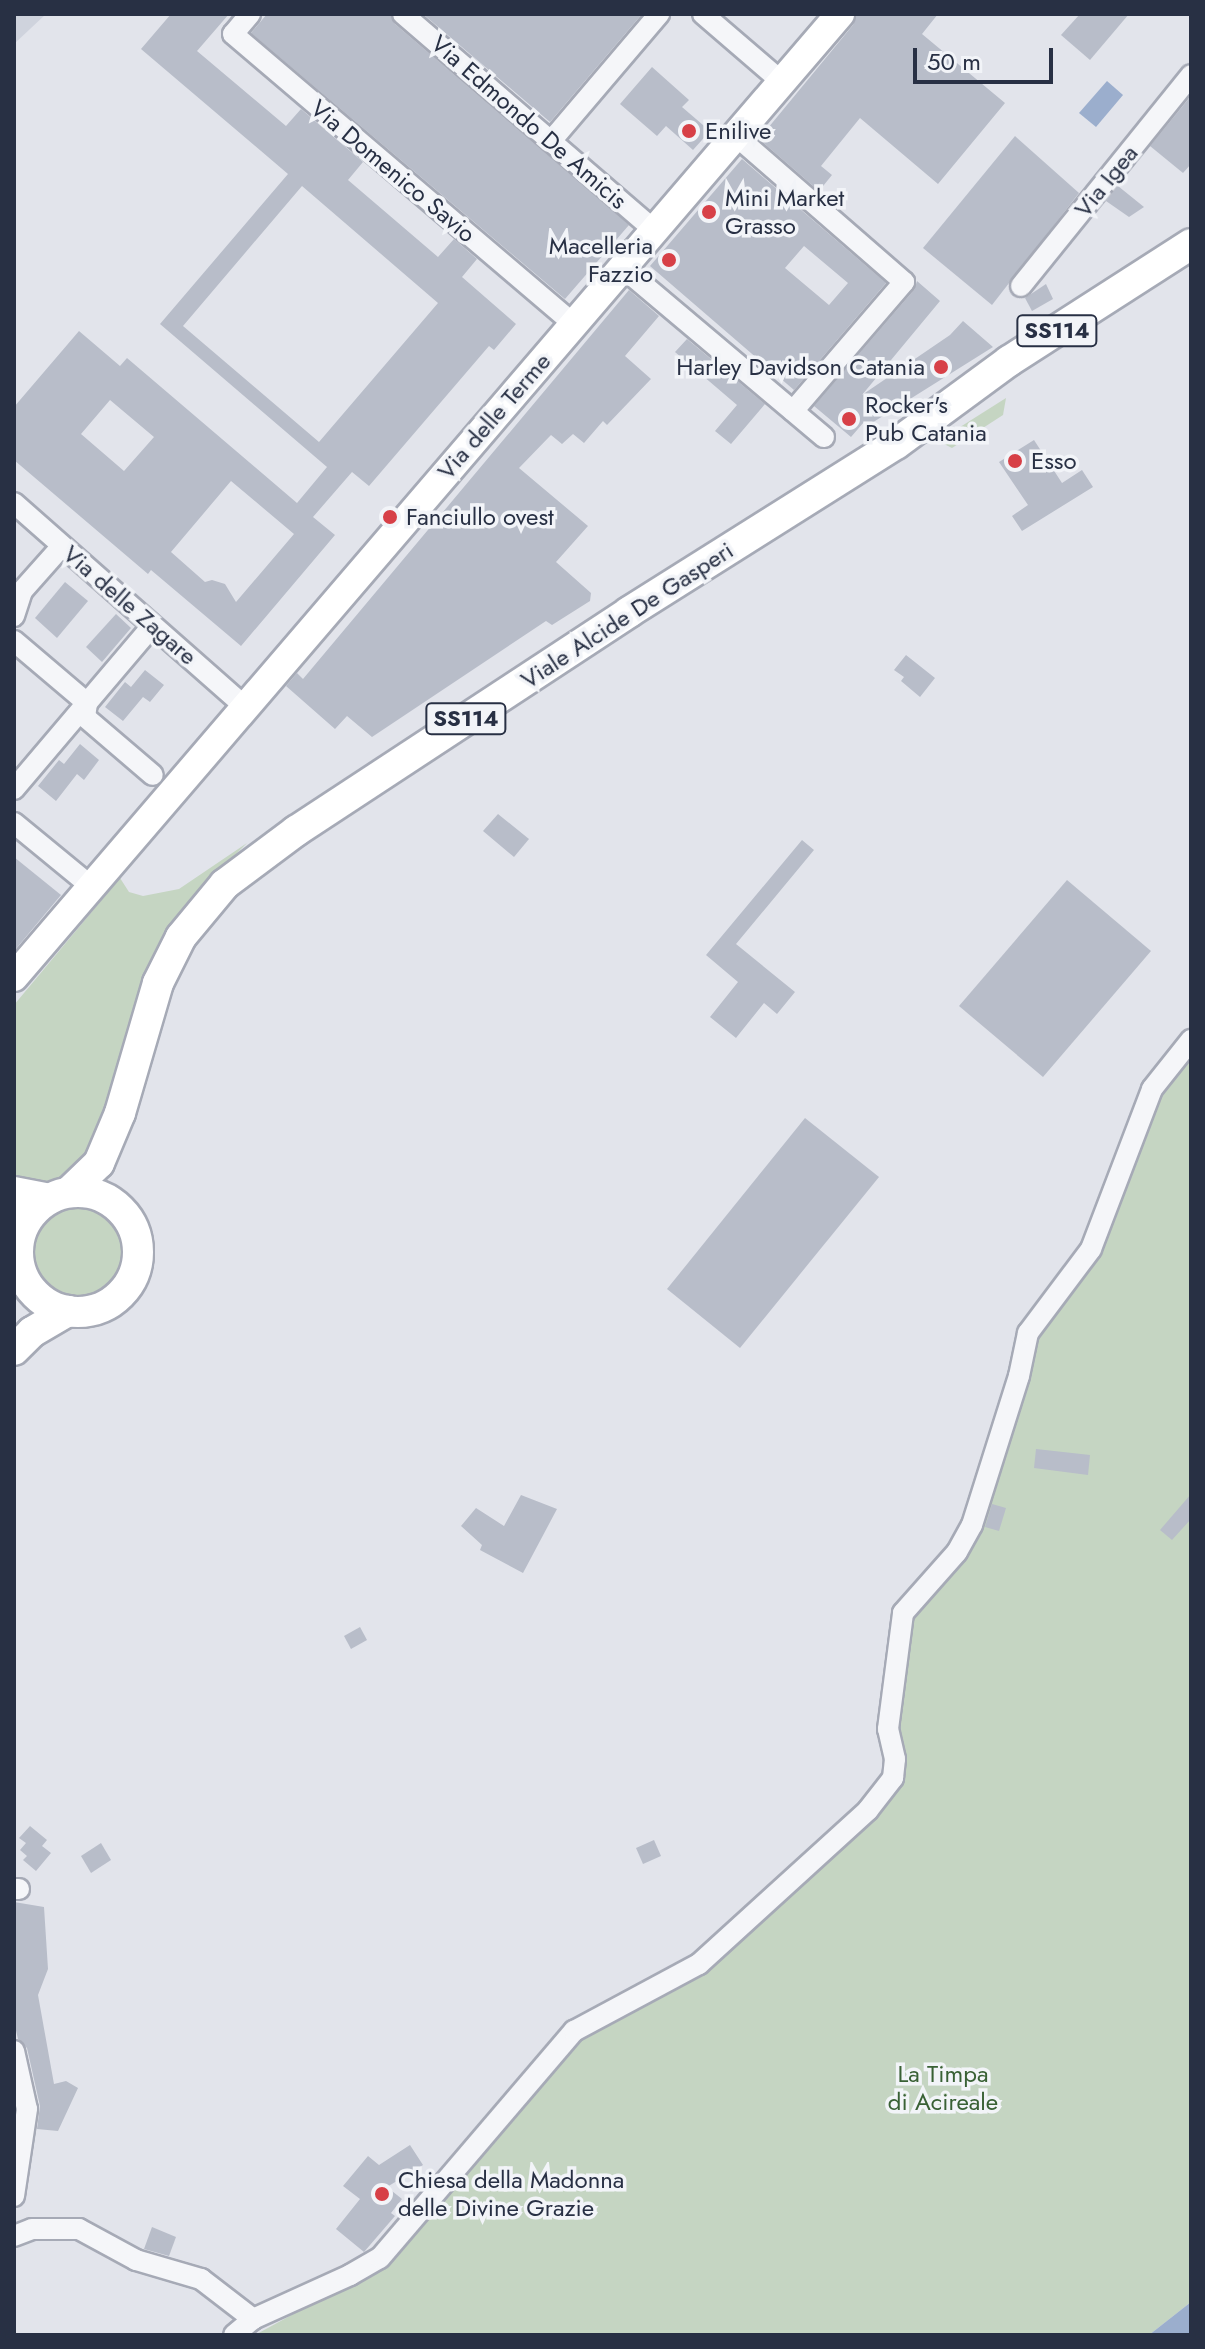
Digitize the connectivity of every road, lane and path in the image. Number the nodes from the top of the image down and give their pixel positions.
1 (250, 14) edge
2 (403, 14) edge
3 (659, 14) edge
4 (703, 14) edge
5 (840, 14) edge
6 (1191, 75) edge
7 (781, 81) junction
8 (735, 135) junction
9 (551, 141) junction
10 (654, 230) junction
11 (1191, 244) edge
12 (1191, 263) edge
13 (622, 267) junction
14 (1021, 286) dead end
15 (574, 324) junction
16 (793, 411) junction
17 (927, 423) junction
18 (824, 437) dead end
19 (14, 503) edge
20 (62, 546) junction
21 (14, 616) edge
22 (152, 626) junction
23 (14, 641) edge
24 (87, 703) junction
25 (245, 707) junction
26 (153, 775) dead end
27 (14, 789) edge
28 (14, 823) edge
29 (90, 891) junction
30 (14, 977) edge
31 (14, 995) edge
32 (1191, 1040) edge
33 (120, 1113) junction
34 (14, 1191) edge
35 (60, 1195) junction
36 (119, 1208) junction
37 (16, 1229) edge
38 (28, 1286) junction
39 (68, 1311) junction
40 (14, 1347) edge
41 (14, 2051) edge
42 (14, 2197) edge
43 (23, 2233) edge
44 (253, 2319) junction
45 (234, 2335) edge

1 - 15 street, Via Domenico Savio
2 - 9 street, Via Edmondo De Amicis
3 - 9 street
4 - 7 street
5 - 7 street, Via delle Terme
6 - 14 street, Via Igea
7 - 8 street, Via delle Terme
8 - 10 street, Via delle Terme
8 - 16 street
9 - 10 street, Via Edmondo De Amicis
10 - 13 street, Via delle Terme
11 - 17 main road, Viale Alcide De Gasperi / SS114
12 - 17 main road, Viale Alcide De Gasperi / SS114
13 - 15 street, Via delle Terme
13 - 16 street
15 - 25 street, Via delle Terme
16 - 18 street
17 - 33 main road, Viale Alcide De Gasperi / SS114
19 - 20 street, Via delle Zagare
20 - 21 street
20 - 22 street, Via delle Zagare
22 - 24 street
22 - 25 street, Via delle Zagare
23 - 24 street
24 - 26 street
24 - 27 street
25 - 29 street, Via delle Terme
28 - 29 street
29 - 30 street
29 - 31 street
32 - 44 street
33 - 35 main road
33 - 36 main road
34 - 35 street
35 - 36 main road
35 - 37 main road
36 - 39 main road
37 - 38 main road
38 - 39 main road
38 - 40 main road
39 - 40 main road
41 - 42 street
42 - 43 street
43 - 44 street
44 - 45 street

